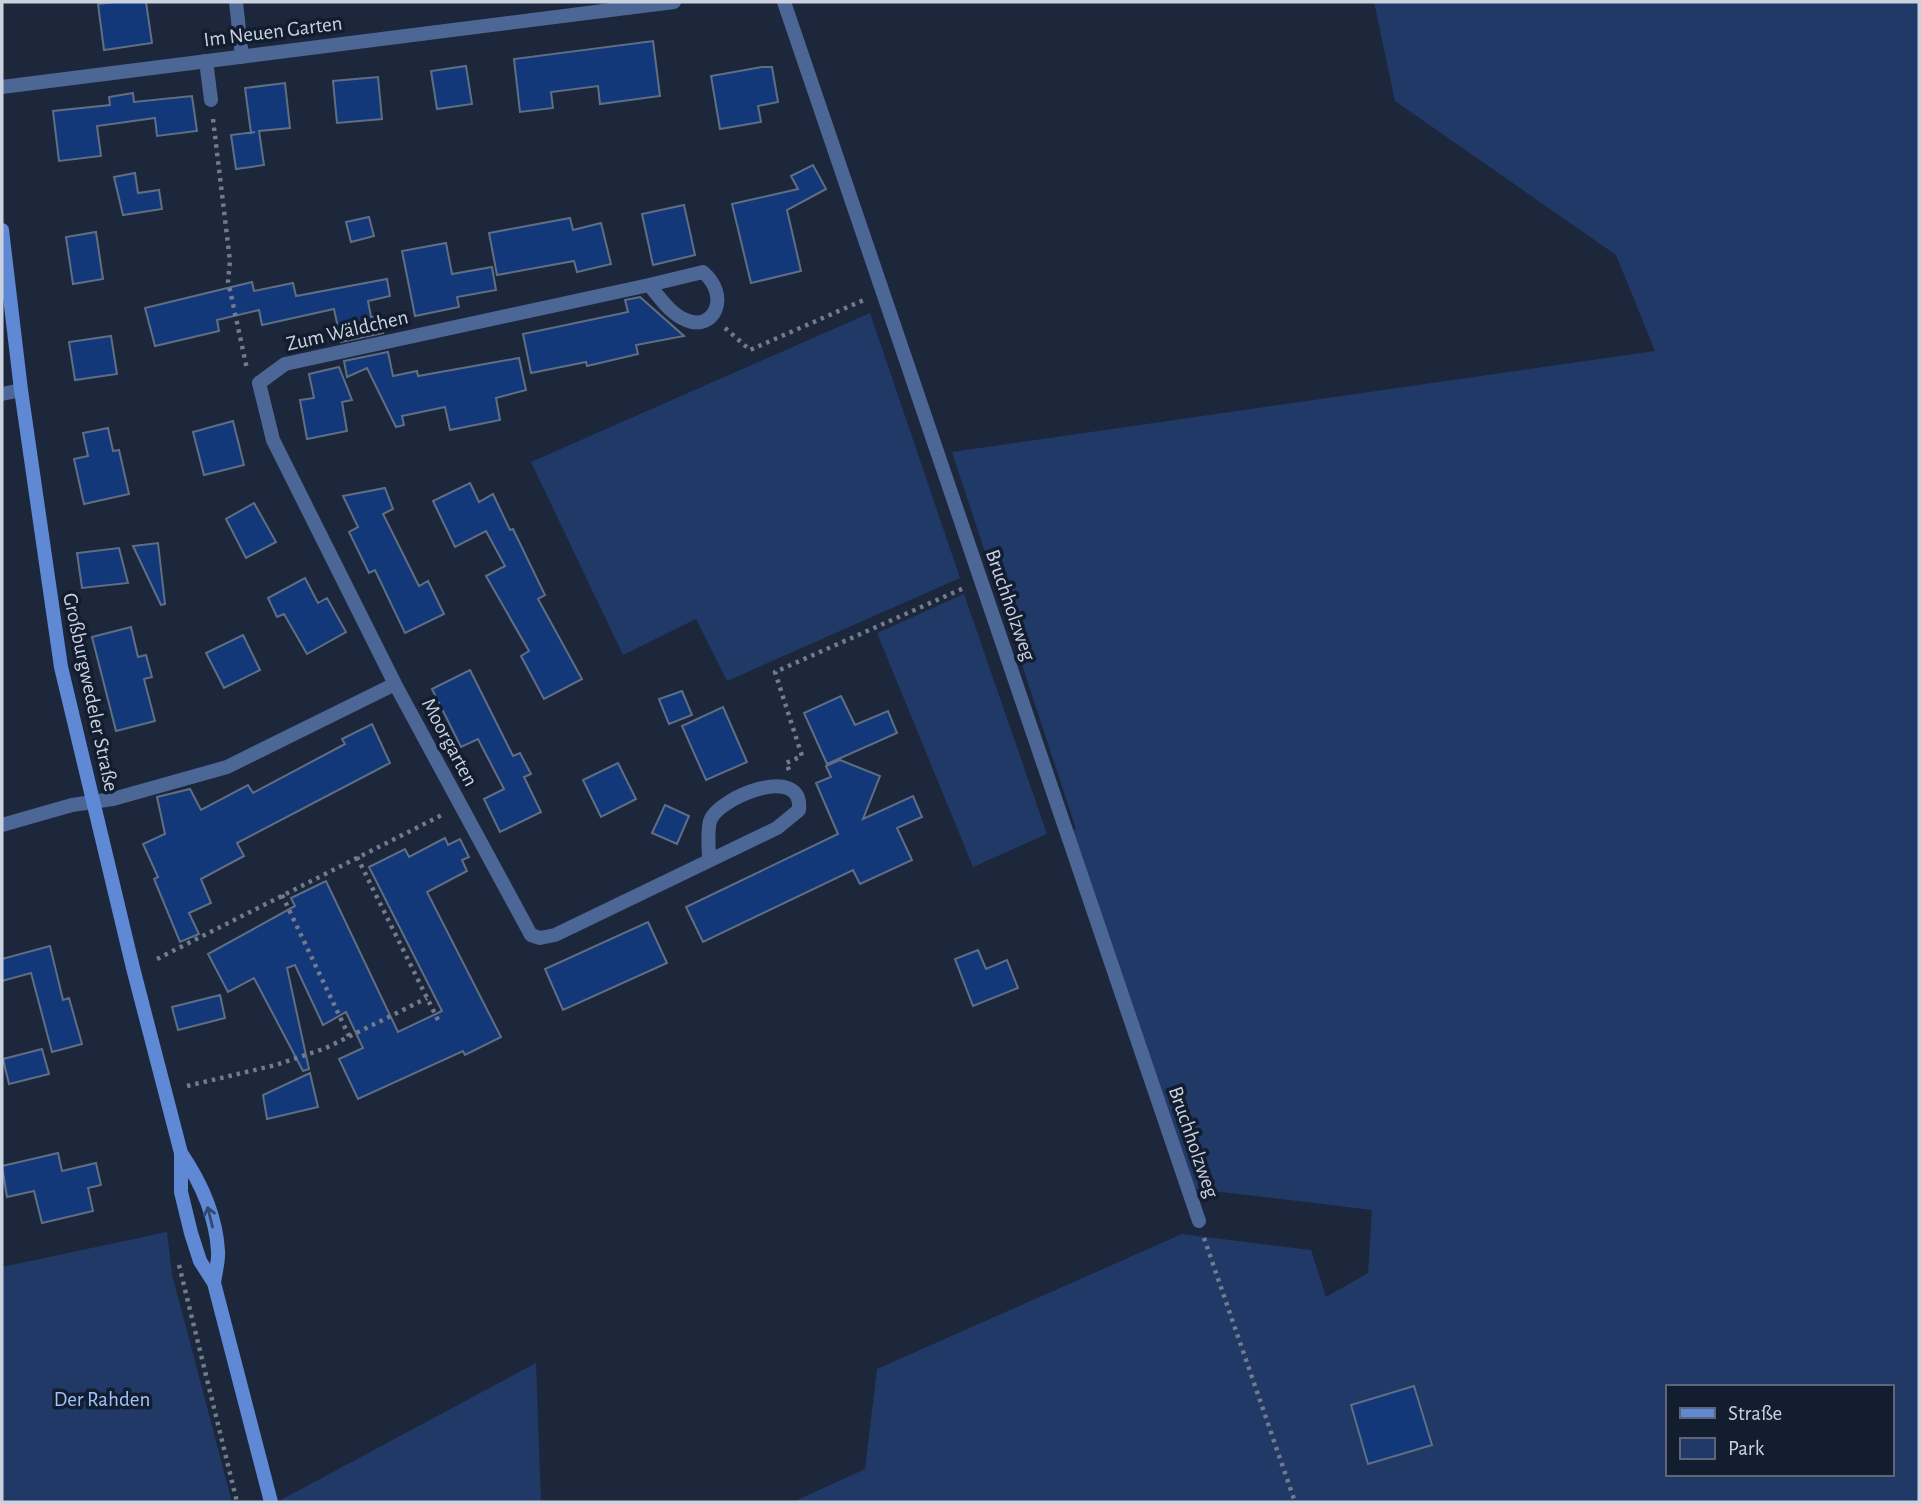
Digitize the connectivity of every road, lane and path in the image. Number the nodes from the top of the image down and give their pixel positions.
1 (236, 2) edge
2 (674, 2) edge
3 (784, 2) edge
4 (242, 57) junction
5 (206, 61) junction
6 (2, 87) edge
7 (211, 100) joint
8 (2, 230) edge
9 (649, 285) junction
10 (883, 291) junction
11 (711, 316) junction
12 (259, 383) junction
13 (21, 390) junction
14 (2, 394) edge
15 (981, 580) junction
16 (395, 684) junction
17 (790, 772) dead end
18 (92, 802) junction
19 (460, 806) junction
20 (2, 825) edge
21 (356, 857) junction
22 (709, 860) junction
23 (282, 894) junction
24 (157, 959) dead end
25 (427, 998) junction
26 (439, 1022) dead end
27 (349, 1036) junction
28 (187, 1086) dead end
29 (181, 1153) junction
30 (1199, 1221) joint
31 (180, 1252) dead end
32 (214, 1283) junction
33 (237, 1502) edge
34 (271, 1502) edge
35 (1294, 1502) edge

1 - 4 street
2 - 4 street, Im Neuen Garten
3 - 10 street, Bruchholzweg
4 - 5 street, Im Neuen Garten
5 - 6 street, Im Neuen Garten
5 - 7 street
7 - 12 path
8 - 13 street, Großburgwedeler Straße
9 - 11 street
9 - 11 street, Zum Wäldchen
9 - 12 street, Zum Wäldchen
10 - 11 path
10 - 15 street, Bruchholzweg
12 - 16 street
13 - 14 street
13 - 18 street, Großburgwedeler Straße
15 - 17 path
15 - 30 street, Bruchholzweg
16 - 18 street, Moorgarten
16 - 19 street, Moorgarten
18 - 20 street, Moorgarten
18 - 29 street, Großburgwedeler Straße
19 - 21 path
19 - 22 street, Moorgarten
21 - 23 path
21 - 25 path
22 - 22 street, Moorgarten
23 - 24 path
23 - 27 path
25 - 26 path
25 - 27 path
27 - 28 path
29 - 32 street, Großburgwedeler Straße
32 -> 29 street, Großburgwedeler Straße
30 - 35 path
31 - 33 path
32 - 34 street, Großburgwedeler Straße

